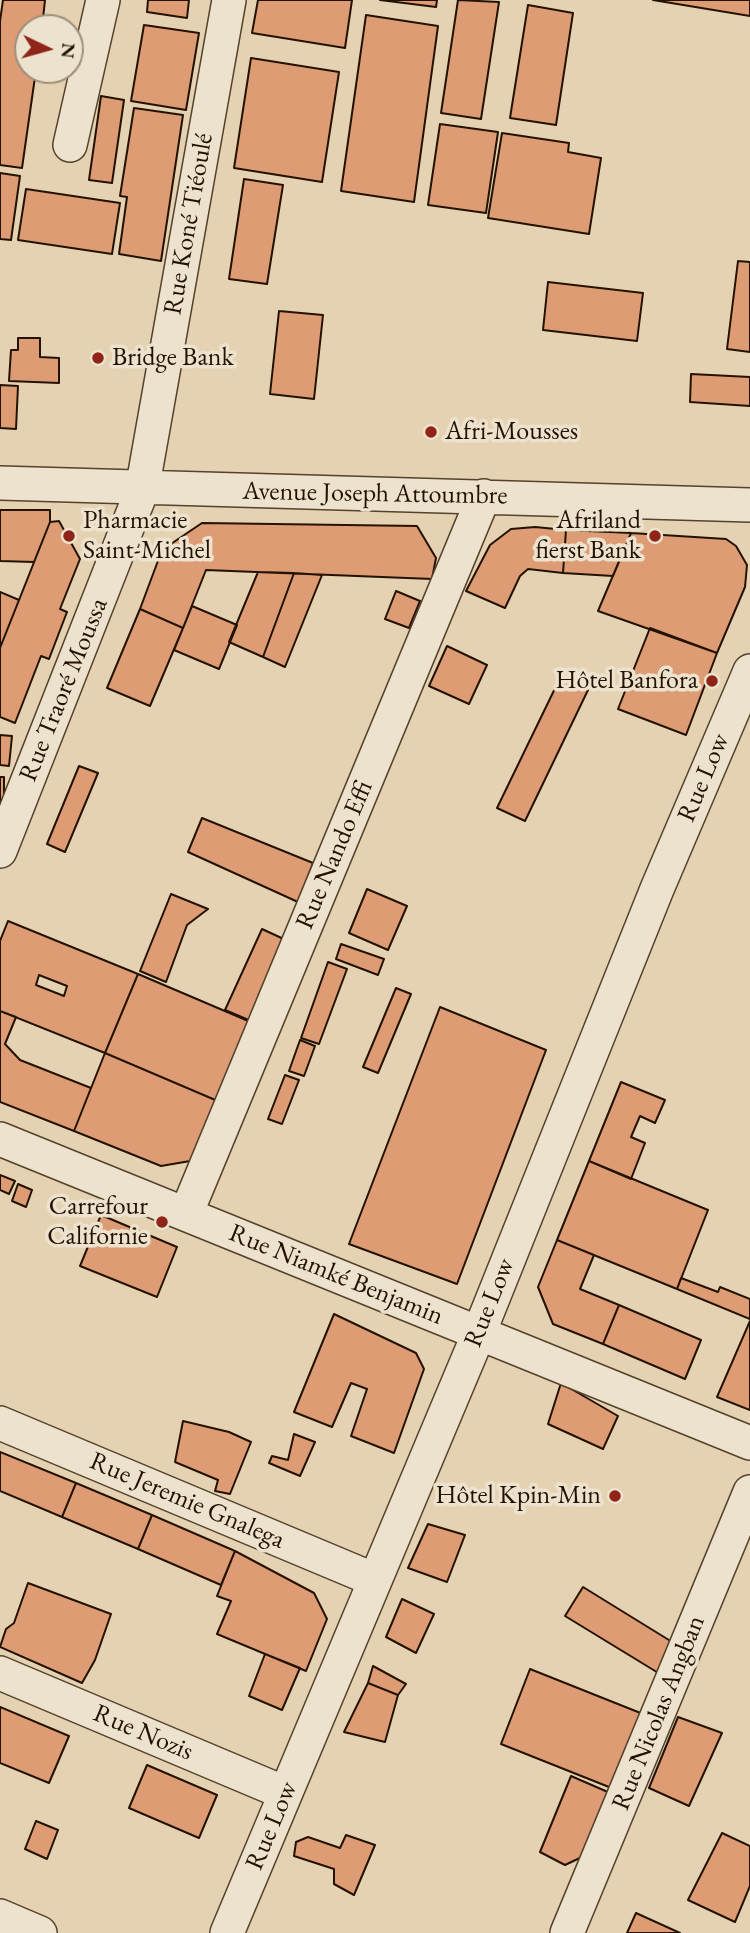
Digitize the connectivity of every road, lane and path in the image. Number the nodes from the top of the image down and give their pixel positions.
1 (103, 0) edge
2 (229, 0) edge
3 (71, 145) dead end
4 (0, 484) edge
5 (142, 490) junction
6 (484, 495) junction
7 (750, 505) edge
8 (750, 671) edge
9 (0, 851) edge
10 (0, 1139) edge
11 (186, 1214) junction
12 (479, 1333) junction
13 (0, 1423) edge
14 (750, 1443) edge
15 (750, 1492) edge
16 (375, 1580) junction
17 (0, 1673) edge
18 (285, 1793) junction
19 (0, 1916) edge
20 (40, 1933) edge
21 (227, 1933) edge
22 (567, 1933) edge

1 - 3 street
2 - 5 street, Rue Koné Tiéoulé
4 - 5 street, Avenue Joseph Attoumbre
5 - 6 street, Avenue Joseph Attoumbre
5 - 9 street, Rue Traoré Moussa
6 - 7 street, Avenue Joseph Attoumbre
6 - 11 street, Rue Nando Effi
8 - 12 street, Rue Low
10 - 11 street, Rue Niamké Benjamin
11 - 12 street, Rue Niamké Benjamin
12 - 14 street, Rue Niamké Benjamin
12 - 16 street, Rue Low
13 - 16 street, Rue Jeremie Gnalega
15 - 22 street, Rue Nicolas Angban
16 - 18 street, Rue Low
17 - 18 street, Rue Nozis
18 - 21 street, Rue Low
19 - 20 street

